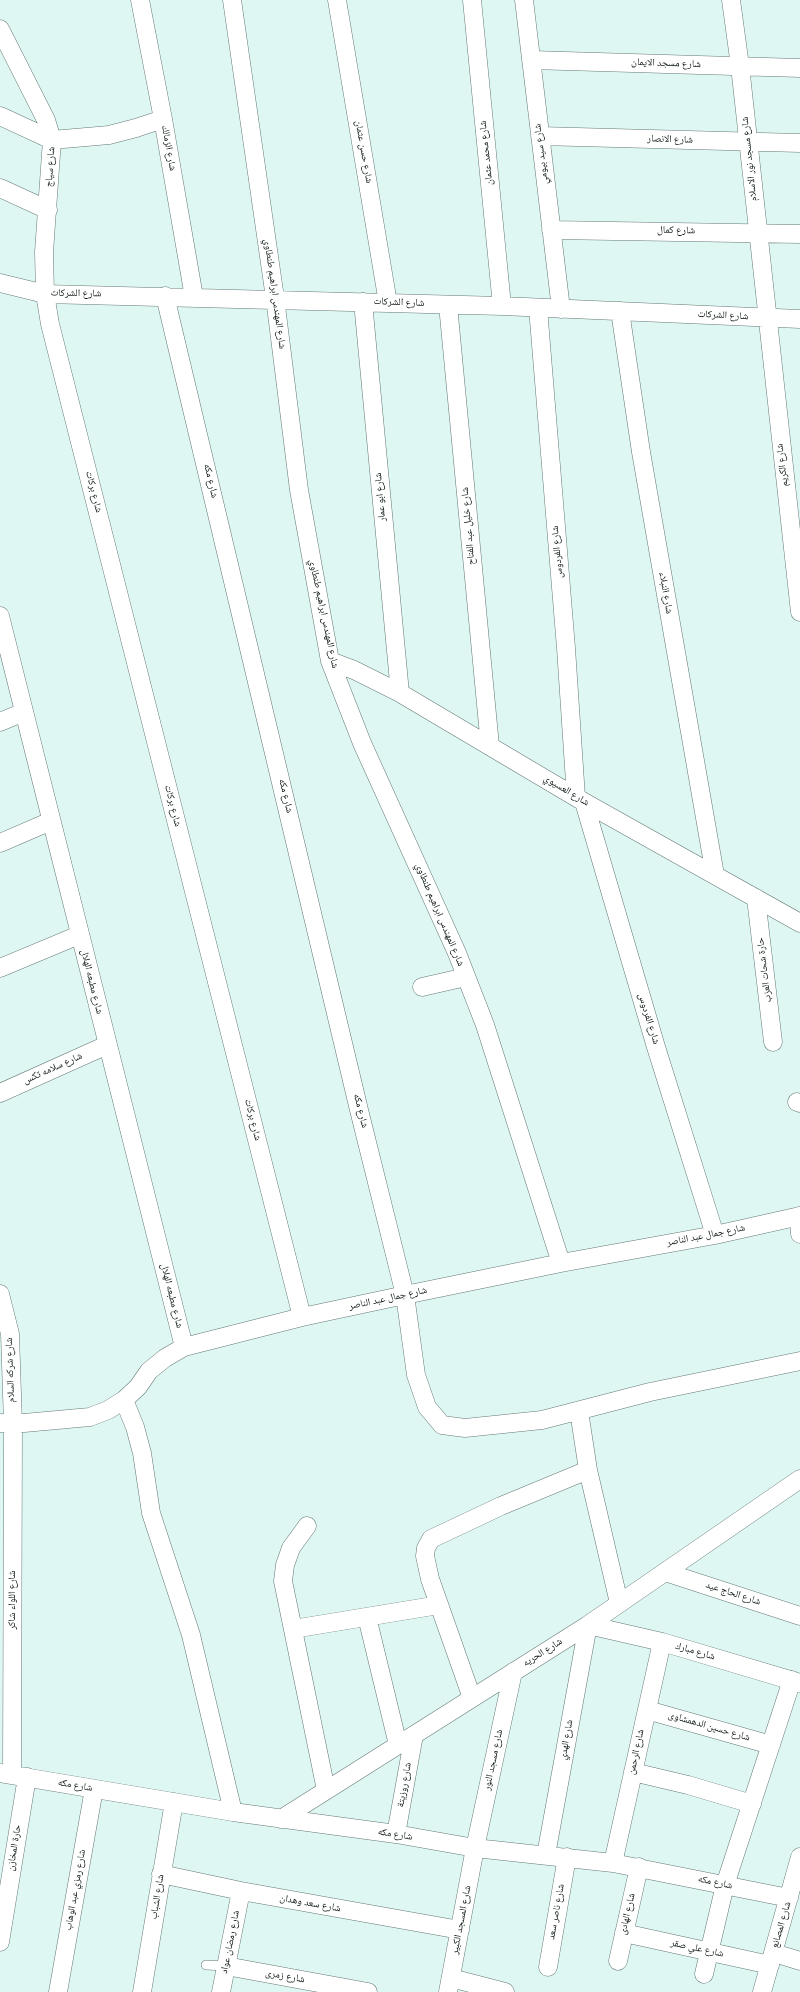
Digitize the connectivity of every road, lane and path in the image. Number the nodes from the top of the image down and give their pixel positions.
1 (140, 0) edge
2 (232, 0) edge
3 (336, 0) edge
4 (472, 0) edge
5 (524, 0) edge
6 (731, 0) edge
7 (0, 29) edge
8 (531, 60) junction
9 (740, 66) junction
10 (800, 68) edge
11 (0, 116) edge
12 (163, 119) junction
13 (540, 136) junction
14 (52, 140) junction
15 (748, 142) junction
16 (800, 143) edge
17 (0, 188) edge
18 (48, 210) junction
19 (551, 230) junction
20 (758, 232) junction
21 (800, 234) edge
22 (0, 283) edge
23 (45, 294) junction
24 (165, 296) junction
25 (194, 297) junction
26 (275, 298) junction
27 (363, 302) junction
28 (388, 304) junction
29 (448, 305) junction
30 (502, 306) junction
31 (538, 308) junction
32 (561, 308) junction
33 (620, 311) junction
34 (766, 318) junction
35 (800, 319) edge
36 (800, 612) edge
37 (0, 616) edge
38 (330, 661) junction
39 (400, 692) junction
40 (24, 712) junction
41 (0, 722) edge
42 (490, 746) junction
43 (580, 800) junction
44 (51, 821) junction
45 (0, 843) edge
46 (715, 875) junction
47 (756, 898) junction
48 (800, 923) edge
49 (79, 935) junction
50 (0, 968) edge
51 (466, 977) junction
52 (422, 988) dead end
53 (773, 1042) dead end
54 (107, 1045) junction
55 (0, 1093) edge
56 (799, 1216) edge
57 (800, 1234) edge
58 (715, 1235) junction
59 (560, 1263) junction
60 (0, 1294) edge
61 (405, 1295) junction
62 (302, 1317) junction
63 (184, 1347) junction
64 (800, 1361) edge
65 (124, 1400) junction
66 (579, 1411) junction
67 (7, 1424) edge
68 (588, 1470) junction
69 (800, 1479) edge
70 (307, 1526) dead end
71 (665, 1572) junction
72 (619, 1603) junction
73 (439, 1605) junction
74 (800, 1616) edge
75 (367, 1617) junction
76 (588, 1625) junction
77 (293, 1629) junction
78 (662, 1642) junction
79 (513, 1672) junction
80 (796, 1682) edge
81 (472, 1698) junction
82 (647, 1710) junction
83 (414, 1735) junction
84 (398, 1745) junction
85 (771, 1745) junction
86 (633, 1772) junction
87 (13, 1775) edge
88 (94, 1789) junction
89 (326, 1790) junction
90 (174, 1802) junction
91 (752, 1804) junction
92 (233, 1812) junction
93 (281, 1819) junction
94 (396, 1834) junction
95 (475, 1848) junction
96 (546, 1855) junction
97 (567, 1857) junction
98 (800, 1857) edge
99 (613, 1863) junction
100 (639, 1867) junction
101 (161, 1874) junction
102 (725, 1885) junction
103 (241, 1891) junction
104 (793, 1896) edge
105 (460, 1930) junction
106 (624, 1933) junction
107 (0, 1942) edge
108 (709, 1952) junction
109 (772, 1959) junction
110 (618, 1961) dead end
111 (800, 1961) edge
112 (206, 1965) dead end
113 (226, 1966) junction
114 (548, 1967) dead end
115 (704, 1974) dead end
116 (450, 1985) edge
117 (297, 1986) edge
118 (58, 1992) edge
119 (142, 1992) edge
120 (221, 1992) edge
121 (368, 1992) edge
122 (505, 1992) edge
123 (762, 1992) edge

1 - 12 street, شارع الزمالك
2 - 26 street, شارع المهندس ابراهيم طنطاوي
3 - 28 street, شارع حسن عثمان
4 - 30 street, شارع محمد عثمان
5 - 8 street, شارع سيد بيومي
6 - 9 street, شارع مسجد نور الاسلام
7 - 14 street, شارع سياج
8 - 9 street, شارع مسجد الايمان
8 - 13 street, شارع سيد بيومي
9 - 10 street, شارع مسجد الايمان
9 - 15 street, شارع مسجد نور الاسلام
11 - 14 street
12 - 14 street
12 - 25 street, شارع الزمالك
13 - 15 street, شارع الانصار
13 - 19 street, شارع سيد بيومي
14 - 18 street, شارع سياج
15 - 16 street, شارع الانصار
15 - 20 street, شارع مسجد نور الاسلام
17 - 18 street
18 - 23 street, شارع سياج
19 - 20 street, شارع كمال
19 - 32 street, شارع سيد بيومي
20 - 21 street, شارع كمال
20 - 34 street, شارع مسجد نور الاسلام
22 - 23 street, شارع الشركات
23 - 24 street, شارع الشركات
23 - 62 street, شارع بركات
24 - 25 street, شارع الشركات
24 - 61 street, شارع مكه
25 - 26 street, شارع الشركات
26 - 27 street, شارع الشركات
26 - 38 street, شارع المهندس ابراهيم طنطاوي
27 - 28 street, شارع الشركات
27 - 39 street, شارع ابو عمار
28 - 29 street, شارع الشركات
29 - 30 street, شارع الشركات
29 - 42 street, شارع خليل عبد الفتاح
30 - 31 street, شارع الشركات
31 - 32 street, شارع الشركات
31 - 43 street, شارع الفردوس
32 - 33 street, شارع الشركات
33 - 34 street, شارع الشركات
33 - 46 street, شارع النبلاء
34 - 35 street, شارع الشركات
34 - 36 street, شارع الكريم
37 - 40 street, شارع مطبعه الهلال
38 - 39 street, شارع العسيوي
38 - 51 street, شارع المهندس ابراهيم طنطاوي
39 - 42 street, شارع العسيوي
40 - 41 street
40 - 44 street, شارع مطبعه الهلال
42 - 43 street, شارع العسيوي
43 - 46 street, شارع العسيوي
43 - 58 street, شارع الفردوس
44 - 45 street
44 - 49 street, شارع مطبعه الهلال
46 - 47 street, شارع العسيوي
47 - 48 street, شارع العسيوي
47 - 53 street, حارة شحات العزب
49 - 50 street
49 - 54 street, شارع مطبعه الهلال
51 - 52 street
51 - 59 street, شارع المهندس ابراهيم طنطاوي
54 - 55 street, شارع سلامه تكس
54 - 63 street, شارع مطبعه الهلال
56 - 57 street
56 - 58 street, شارع جمال عبد الناصر
58 - 59 street, شارع جمال عبد الناصر
59 - 61 street, شارع جمال عبد الناصر
60 - 67 street, شارع شركه السلام
61 - 62 street, شارع جمال عبد الناصر
61 - 66 street, شارع مكه
62 - 63 street, شارع جمال عبد الناصر
63 - 65 street, شارع جمال عبد الناصر
64 - 66 street, شارع مكه
65 - 67 street, شارع جمال عبد الناصر
65 - 92 street
66 - 68 street
67 - 87 street, شارع اللواء شاكر
68 - 72 street
68 - 73 street
69 - 71 street, شارع الحريه
70 - 77 street
71 - 72 street, شارع الحريه
71 - 74 street, شارع الحاج عيد
72 - 76 street, شارع الحريه
73 - 75 street
73 - 81 street
75 - 77 street
75 - 84 street
76 - 78 street, شارع مبارك
76 - 79 street, شارع الحريه
76 - 96 street, شارع الهدي
77 - 89 street
78 - 80 street, شارع مبارك
78 - 82 street, شارع الرحمن
79 - 81 street, شارع الحريه
79 - 95 street, شارع مسجد النور
80 - 85 street
81 - 83 street, شارع الحريه
82 - 85 street, شارع حسين الدهمشاوى
82 - 86 street, شارع الرحمن
83 - 84 street, شارع الحريه
83 - 94 street, شارع روزيتة
84 - 89 street, شارع الحريه
85 - 91 street
86 - 91 street
86 - 99 street, شارع الرحمن
87 - 88 street, شارع مكه
87 - 107 street, حارة المخازن
88 - 90 street, شارع مكه
88 - 118 street, شارع رمزي عبد الوهاب
89 - 93 street, شارع الحريه
90 - 92 street, شارع مكه
90 - 101 street, شارع الشباب
91 - 102 street
92 - 93 street, شارع مكه
93 - 94 street, شارع مكه
94 - 95 street, شارع مكه
95 - 96 street, شارع مكه
95 - 105 street, شارع المسجد الكبير
96 - 97 street, شارع مكه
97 - 99 street, شارع مكه
97 - 114 street, شارع ناصر سعد
98 - 104 street, شارع المصانع
99 - 100 street, شارع مكه
100 - 102 street, شارع مكه
100 - 106 street, شارع الهادى
101 - 103 street, شارع سعد وهدان
101 - 119 street, شارع الشباب
102 - 104 street, شارع مكه
102 - 108 street
103 - 105 street, شارع سعد وهدان
103 - 113 street, شارع رمضان عواد
104 - 109 street, شارع المصانع
105 - 116 street, شارع المسجد الكبير
106 - 108 street, شارع علي صقر
106 - 110 street, شارع الهادى
108 - 109 street, شارع علي صقر
108 - 115 street
109 - 111 street, شارع علي صقر
109 - 123 street, شارع المصانع
112 - 113 lane
113 - 117 street, شارع زمرى
113 - 120 street, شارع رمضان عواد
116 - 122 street
117 - 121 street, شارع زمرى

